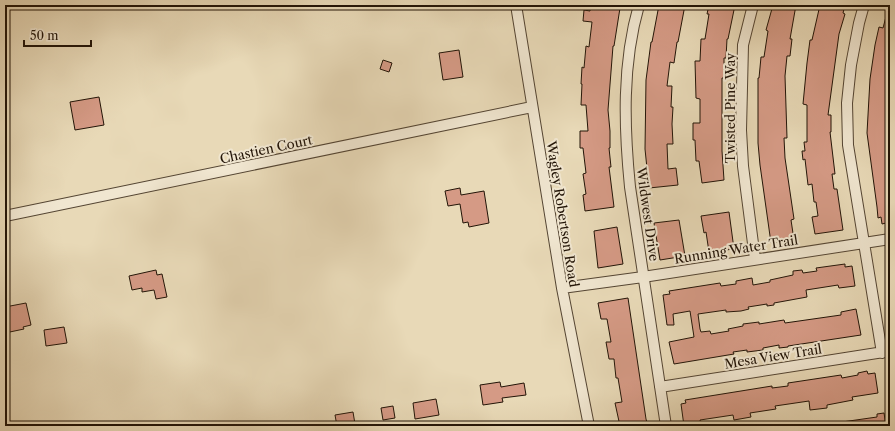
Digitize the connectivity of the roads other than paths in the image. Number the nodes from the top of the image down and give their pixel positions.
1 (516, 5) edge
2 (639, 5) edge
3 (753, 5) edge
4 (864, 5) edge
5 (532, 107) junction
6 (5, 216) edge
7 (890, 239) edge
8 (864, 242) junction
9 (755, 259) junction
10 (644, 277) junction
11 (562, 288) junction
12 (886, 352) edge
13 (660, 387) junction
14 (589, 426) edge
15 (666, 426) edge

1 - 5 street, Wagley Robertson Road
2 - 10 street, Wildwest Drive
3 - 9 street, Twisted Pine Way
4 - 8 street
5 - 6 street, Chastien Court
5 - 11 street, Wagley Robertson Road
7 - 8 street, Running Water Trail
8 - 9 street, Running Water Trail
8 - 12 street
9 - 10 street, Running Water Trail
10 - 11 street, Running Water Trail
10 - 13 street, Wildwest Drive
11 - 14 street, Wagley Robertson Road
12 - 13 street, Mesa View Trail
13 - 15 street, Wildwest Drive

